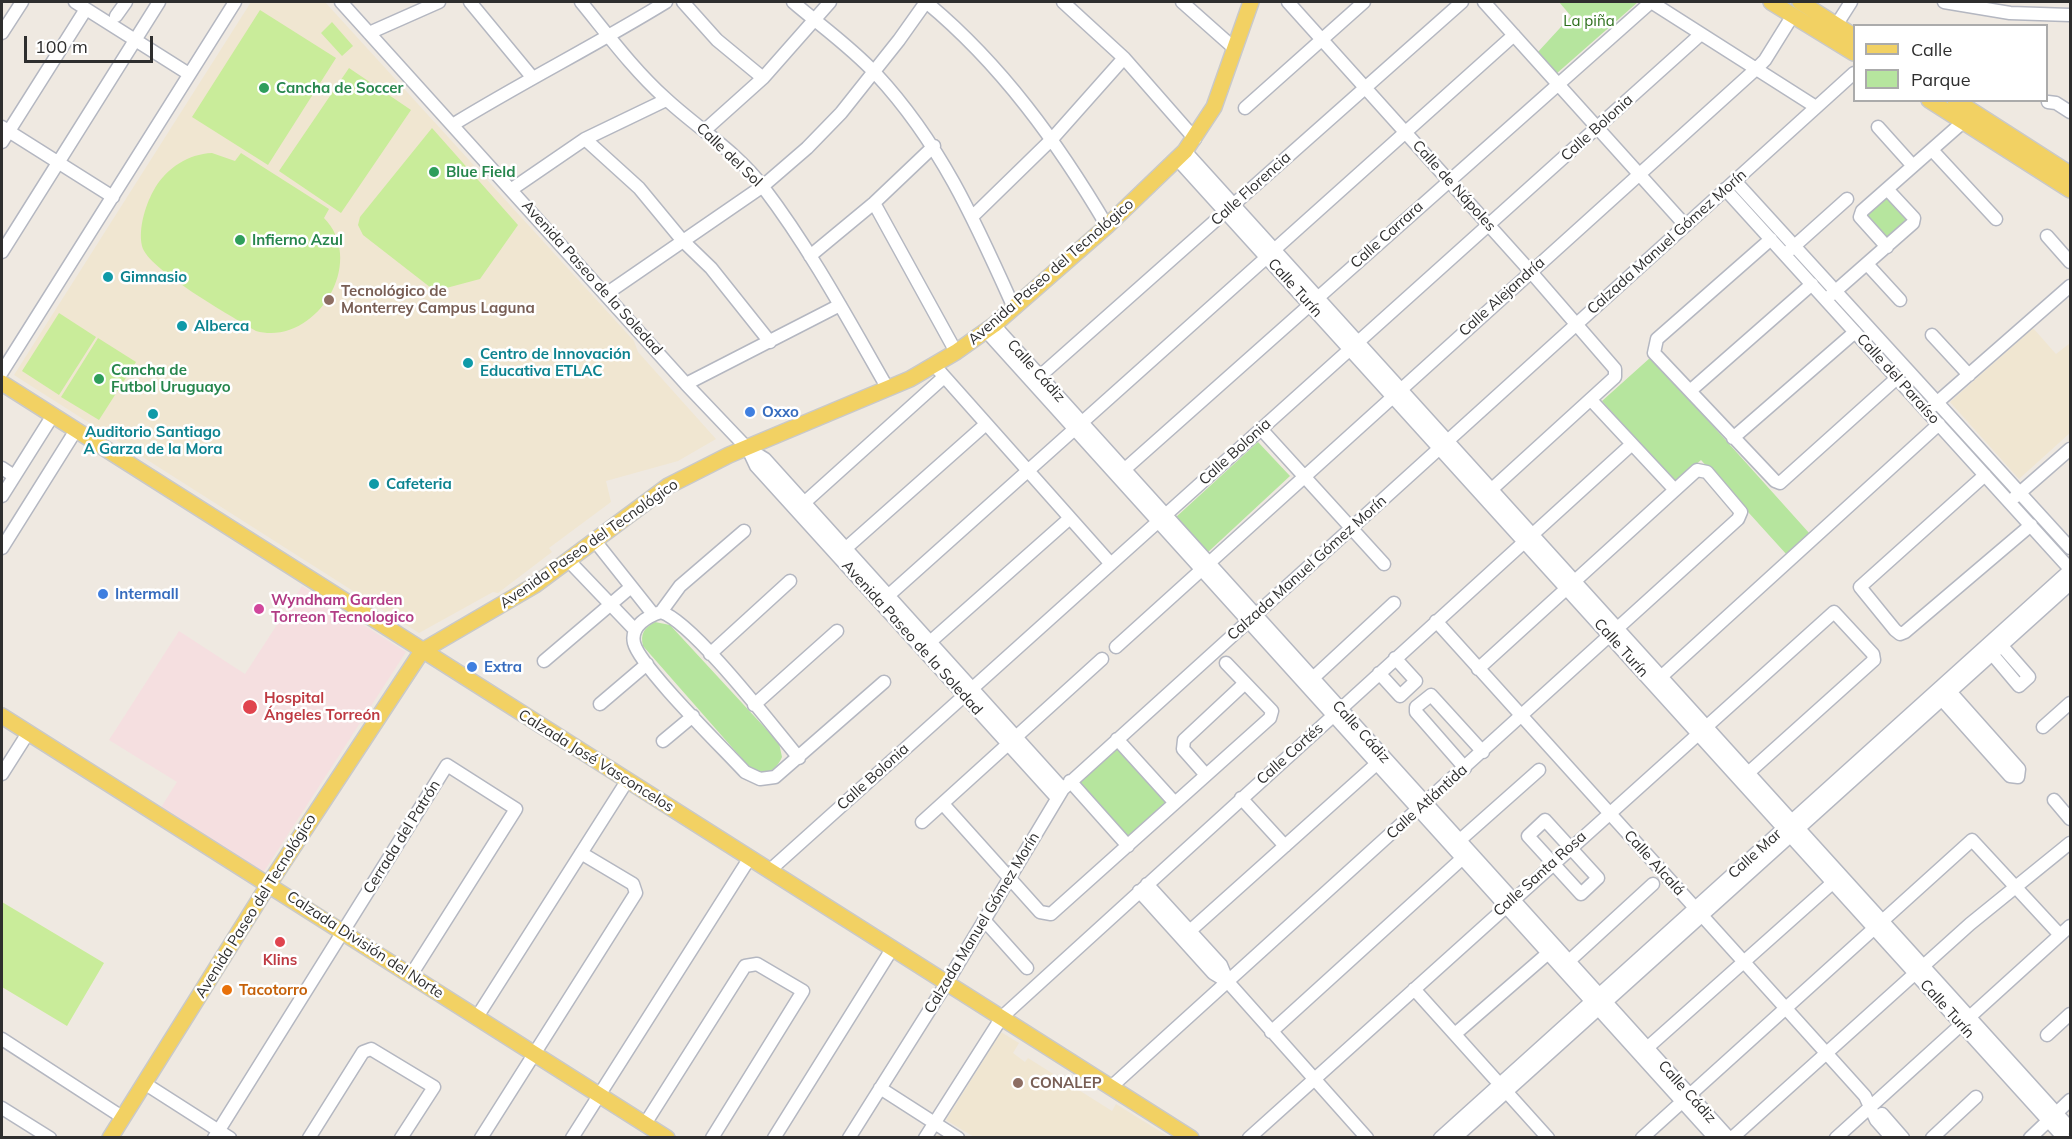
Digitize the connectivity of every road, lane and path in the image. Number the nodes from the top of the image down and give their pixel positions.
1 (22, 2) edge
2 (126, 2) edge
3 (159, 2) edge
4 (235, 2) edge
5 (341, 2) edge
6 (439, 2) edge
7 (470, 2) edge
8 (581, 2) edge
9 (666, 2) edge
10 (683, 2) edge
11 (793, 2) edge
12 (830, 2) edge
13 (926, 2) edge
14 (1063, 2) edge
15 (1182, 2) edge
16 (1251, 2) edge
17 (1288, 2) edge
18 (1364, 2) edge
19 (1462, 2) edge
20 (1484, 2) edge
21 (1651, 2) edge
22 (1771, 2) edge
23 (1851, 2) edge
24 (1944, 2) edge
25 (80, 5) edge
26 (1796, 8) edge
27 (2070, 15) edge
28 (116, 16) dead end
29 (815, 21) junction
30 (1837, 24) junction
31 (2, 33) edge
32 (369, 33) junction
33 (1701, 34) junction
34 (1515, 35) junction
35 (1853, 35) edge
36 (609, 37) junction
37 (1321, 39) junction
38 (136, 40) junction
39 (1234, 49) junction
40 (1853, 53) edge
41 (1124, 58) junction
42 (1756, 69) junction
43 (874, 72) junction
44 (189, 74) junction
45 (1853, 74) edge
46 (532, 76) junction
47 (763, 78) junction
48 (1557, 83) junction
49 (1365, 87) junction
50 (666, 100) junction
51 (1932, 102) edge
52 (1958, 102) edge
53 (2048, 102) dead end
54 (1816, 107) junction
55 (1245, 108) dead end
56 (2070, 112) edge
57 (1963, 122) junction
58 (454, 124) junction
59 (1597, 127) junction
60 (1878, 127) dead end
61 (705, 130) junction
62 (1406, 132) junction
63 (4, 134) edge
64 (585, 139) junction
65 (1052, 139) junction
66 (1195, 139) junction
67 (934, 146) junction
68 (1932, 150) junction
69 (1181, 155) junction
70 (58, 163) junction
71 (1913, 166) junction
72 (1639, 173) junction
73 (2070, 174) edge
74 (1449, 180) junction
75 (1730, 185) junction
76 (763, 186) junction
77 (512, 189) junction
78 (1887, 189) junction
79 (2070, 190) edge
80 (113, 197) junction
81 (1847, 199) dead end
82 (874, 203) junction
83 (1229, 208) junction
84 (973, 216) junction
85 (1996, 219) dead end
86 (1489, 225) junction
87 (1685, 225) junction
88 (1107, 226) junction
89 (2047, 236) dead end
90 (1771, 239) junction
91 (682, 240) junction
92 (1794, 246) junction
93 (1887, 247) junction
94 (2, 252) edge
95 (1270, 254) junction
96 (1785, 255) junction
97 (810, 256) junction
98 (2070, 262) edge
99 (1867, 264) junction
100 (1531, 272) junction
101 (1812, 285) junction
102 (2070, 286) edge
103 (1836, 291) junction
104 (606, 294) junction
105 (1826, 300) junction
106 (1900, 300) dead end
107 (1313, 301) junction
108 (840, 305) junction
109 (1014, 308) junction
110 (1576, 324) junction
111 (990, 328) junction
112 (1855, 332) junction
113 (1932, 335) dead end
114 (770, 342) junction
115 (1354, 346) junction
116 (956, 352) junction
117 (939, 371) junction
118 (2, 372) edge
119 (1969, 375) junction
120 (1040, 376) junction
121 (1897, 378) junction
122 (2, 383) edge
123 (686, 384) junction
124 (888, 389) junction
125 (1690, 391) junction
126 (1396, 392) junction
127 (1592, 400) junction
128 (1938, 402) junction
129 (1927, 411) junction
130 (53, 415) junction
131 (986, 424) junction
132 (1939, 424) junction
133 (1078, 426) junction
134 (76, 429) junction
135 (1262, 429) junction
136 (1733, 438) junction
137 (1444, 444) junction
138 (1632, 444) junction
139 (747, 448) junction
140 (2070, 449) edge
141 (2, 468) edge
142 (1125, 469) junction
143 (1028, 471) junction
144 (1985, 475) junction
145 (14, 476) junction
146 (1304, 476) junction
147 (1492, 489) junction
148 (1675, 490) junction
149 (2020, 492) junction
150 (2, 496) edge
151 (2009, 501) junction
152 (804, 503) junction
153 (1070, 518) junction
154 (1161, 518) junction
155 (2031, 525) junction
156 (1352, 529) junction
157 (744, 531) dead end
158 (1528, 537) junction
159 (595, 542) junction
160 (2, 548) edge
161 (2070, 548) edge
162 (845, 549) junction
163 (569, 561) junction
164 (1111, 564) junction
165 (1384, 564) dead end
166 (1204, 566) junction
167 (2070, 569) edge
168 (790, 581) dead end
169 (2070, 584) edge
170 (1572, 585) junction
171 (631, 587) junction
172 (884, 599) junction
173 (1394, 603) dead end
174 (611, 604) junction
175 (657, 613) junction
176 (1252, 619) junction
177 (1436, 621) junction
178 (635, 630) junction
179 (837, 631) dead end
180 (1615, 633) junction
181 (930, 642) junction
182 (2001, 645) junction
183 (1116, 647) dead end
184 (422, 651) junction
185 (710, 654) junction
186 (1992, 654) junction
187 (1395, 658) junction
188 (1102, 659) dead end
189 (544, 661) dead end
190 (1226, 663) dead end
191 (647, 664) junction
192 (1478, 669) junction
193 (1379, 673) junction
194 (1662, 676) junction
195 (1313, 678) junction
196 (884, 682) dead end
197 (1244, 684) junction
198 (968, 692) junction
199 (1942, 692) junction
200 (2070, 703) edge
201 (600, 704) dead end
202 (754, 705) junction
203 (1336, 712) junction
204 (2, 716) edge
205 (693, 716) junction
206 (1522, 717) junction
207 (2043, 727) dead end
208 (1701, 729) junction
209 (28, 733) junction
210 (1118, 739) junction
211 (663, 741) dead end
212 (1012, 741) junction
213 (1483, 752) junction
214 (799, 758) junction
215 (1380, 761) junction
216 (1466, 768) junction
217 (1539, 770) dead end
218 (2, 774) edge
219 (1748, 774) junction
220 (1206, 775) junction
221 (627, 781) junction
222 (1063, 790) junction
223 (1240, 798) junction
224 (2054, 800) dead end
225 (1175, 803) junction
226 (943, 804) junction
227 (1422, 807) junction
228 (1609, 813) junction
229 (2070, 819) edge
230 (922, 822) dead end
231 (1790, 829) junction
232 (1460, 840) junction
233 (2070, 843) edge
234 (1128, 846) junction
235 (1285, 846) junction
236 (1570, 847) junction
237 (581, 853) junction
238 (1466, 855) junction
239 (749, 859) junction
240 (1553, 863) junction
241 (769, 871) junction
242 (1010, 877) junction
243 (1837, 879) junction
244 (1653, 884) dead end
245 (269, 885) junction
246 (2014, 886) junction
247 (1143, 887) junction
248 (1509, 902) junction
249 (1698, 912) junction
250 (984, 920) junction
251 (1878, 925) junction
252 (343, 931) junction
253 (2066, 932) edge
254 (1186, 935) junction
255 (892, 949) junction
256 (1552, 950) junction
257 (1569, 961) junction
258 (1744, 962) junction
259 (1027, 968) dead end
260 (1919, 970) junction
261 (411, 975) junction
262 (1228, 982) junction
263 (946, 984) junction
264 (1414, 989) junction
265 (1599, 1001) junction
266 (1785, 1008) junction
267 (2070, 1014) edge
268 (477, 1017) junction
269 (1002, 1017) junction
270 (1965, 1020) junction
271 (1271, 1032) junction
272 (1455, 1034) junction
273 (2047, 1035) dead end
274 (2, 1039) edge
275 (1647, 1047) junction
276 (534, 1053) junction
277 (1826, 1053) junction
278 (1314, 1080) junction
279 (144, 1083) junction
280 (1111, 1087) junction
281 (880, 1088) junction
282 (1503, 1088) junction
283 (599, 1095) junction
284 (1976, 1097) dead end
285 (1686, 1098) junction
286 (2070, 1100) edge
287 (1871, 1106) junction
288 (2, 1108) edge
289 (122, 1117) junction
290 (2053, 1117) junction
291 (935, 1123) junction
292 (645, 1124) junction
293 (2070, 1128) edge
294 (217, 1134) edge
295 (50, 1137) edge
296 (110, 1137) edge
297 (230, 1137) edge
298 (309, 1137) edge
299 (401, 1137) edge
300 (482, 1137) edge
301 (572, 1137) edge
302 (667, 1137) edge
303 (712, 1137) edge
304 (774, 1137) edge
305 (849, 1137) edge
306 (925, 1137) edge
307 (958, 1137) edge
308 (1191, 1137) edge
309 (1249, 1137) edge
310 (1367, 1137) edge
311 (1440, 1137) edge
312 (1455, 1137) edge
313 (1548, 1137) edge
314 (1642, 1137) edge
315 (1715, 1137) edge
316 (1731, 1137) edge
317 (1836, 1137) edge
318 (1892, 1137) edge
319 (1903, 1137) edge
320 (1932, 1137) edge
321 (2030, 1137) edge
322 (2064, 1137) edge

1 - 31 street
2 - 28 street
3 - 38 street
4 - 44 street
5 - 32 street, Avenida Paseo de la Soledad
6 - 32 street
7 - 46 street
8 - 36 street, Calle del Sol
9 - 36 street
10 - 47 street
11 - 29 street
12 - 29 street
13 - 43 street
13 - 65 street
14 - 41 street
15 - 39 street
16 - 39 main road, Avenida Paseo del Tecnológico
17 - 37 street, Calle de Nápoles
18 - 37 street
19 - 49 street, Calle Florencia
20 - 34 street
21 - 33 street
21 - 48 street, Calle Carrara
22 - 26 main road
23 - 30 street
24 - 27 street
25 - 38 street
25 - 63 street
26 - 30 main road
26 - 40 main road
26 - 42 street, Calle Alejandría
29 - 43 street
29 - 47 street
30 - 35 main road
32 - 58 street, Avenida Paseo de la Soledad
33 - 42 street
33 - 59 street, Calle Bolonia
34 - 48 street
34 - 62 street
36 - 46 street
36 - 50 street, Calle del Sol
37 - 49 street, Calle de Nápoles
37 - 55 street
38 - 44 street
38 - 70 street
39 - 66 main road, Avenida Paseo del Tecnológico
41 - 65 street
41 - 66 street
42 - 54 street
42 - 72 street, Calle Alejandría
43 - 67 street
43 - 76 street
44 - 80 street
45 - 54 street, Calzada Manuel Gómez Morín
46 - 58 street
47 - 61 street
48 - 59 street
48 - 74 street, Calle Carrara
49 - 62 street, Calle de Nápoles
49 - 83 street, Calle Florencia
50 - 61 street, Calle del Sol
50 - 64 street
51 - 57 main road
52 - 73 main road
53 - 56 street
54 - 75 street, Calzada Manuel Gómez Morín
57 - 68 street
57 - 79 main road
58 - 77 street, Avenida Paseo de la Soledad
59 - 72 street
59 - 86 street, Calle Bolonia
60 - 71 street
61 - 76 street, Calle del Sol
62 - 74 street, Calle de Nápoles
62 - 95 street
63 - 70 street
64 - 77 street
64 - 91 street
65 - 84 street
65 - 88 street
66 - 69 main road, Avenida Paseo del Tecnológico
67 - 82 street
67 - 84 street
68 - 71 street
68 - 85 street
69 - 83 street, Calle Turín
69 - 88 main road, Avenida Paseo del Tecnológico
70 - 80 street
70 - 94 street
71 - 78 street
72 - 87 street
72 - 100 street, Calle Alejandría
74 - 86 street, Calle de Nápoles
74 - 107 street, Calle Carrara
75 - 87 street, Calzada Manuel Gómez Morín
75 - 90 street, Calle del Paraíso
75 - 92 street, Calle del Paraíso
76 - 91 street
76 - 97 street, Calle del Sol
77 - 104 street, Avenida Paseo de la Soledad
78 - 93 street
78 - 93 street
80 - 118 street
81 - 92 street
82 - 97 street
82 - 116 street
83 - 95 street, Calle Turín
83 - 120 street, Calle Florencia
84 - 109 street
86 - 100 street, Calle de Nápoles
86 - 115 street, Calle Bolonia
87 - 110 street, Calzada Manuel Gómez Morín
88 - 109 main road, Avenida Paseo del Tecnológico
89 - 98 street
90 - 96 street, Calle del Paraíso
90 - 125 street
91 - 104 street
91 - 114 street
92 - 96 street
92 - 103 street, Calle del Paraíso
93 - 99 street
95 - 107 street, Calle Turín
95 - 133 street
96 - 101 street, Calle del Paraíso
97 - 108 street, Calle del Sol
99 - 103 street
99 - 106 street
100 - 110 street, Calle de Nápoles
100 - 126 street, Calle Alejandría
101 - 105 street, Calle del Paraíso
101 - 125 street
102 - 119 street
103 - 105 street
103 - 128 street, Calle del Paraíso
104 - 123 street, Avenida Paseo de la Soledad
105 - 112 street, Calle del Paraíso
107 - 115 street, Calle Turín
107 - 142 street, Calle Carrara
108 - 114 street
108 - 124 street, Calle del Sol
109 - 111 main road, Avenida Paseo del Tecnológico
110 - 127 street, Calle de Nápoles
110 - 137 street, Calzada Manuel Gómez Morín
111 - 116 main road, Avenida Paseo del Tecnológico
111 - 120 street, Calle Cádiz
111 - 133 street, Calle Cádiz
112 - 121 street, Calle del Paraíso
112 - 136 street
113 - 119 street
114 - 123 street
115 - 126 street, Calle Turín
115 - 135 street, Calle Bolonia
116 - 117 main road, Avenida Paseo del Tecnológico
117 - 124 main road, Avenida Paseo del Tecnológico
117 - 131 street
117 - 152 street
119 - 128 street
120 - 133 street, Calle Cádiz
121 - 129 street, Calle del Paraíso
121 - 136 street
122 - 130 main road, Calzada José Vasconcelos
123 - 139 street, Avenida Paseo de la Soledad
124 - 139 main road, Avenida Paseo del Tecnológico
125 - 136 street
126 - 137 street, Calle Turín
126 - 146 street, Calle Alejandría
127 - 138 street
127 - 147 street
128 - 129 street
128 - 149 street, Calle del Paraíso
129 - 132 street, Calle del Paraíso
130 - 134 main road, Calzada José Vasconcelos
130 - 145 street
131 - 143 street
131 - 162 street
132 - 144 street, Calle del Paraíso
132 - 194 street
133 - 142 street, Calle Cádiz
133 - 143 street
133 - 154 street, Calle Cádiz
134 - 160 street
134 - 184 main road, Calzada José Vasconcelos
135 - 146 street
135 - 154 street, Calle Bolonia
137 - 147 street, Calle Turín
137 - 156 street, Calzada Manuel Gómez Morín
137 - 158 street, Calle Turín
138 - 148 street
138 - 158 street, Calle Cortés
139 - 152 street, Avenida Paseo de la Soledad
139 - 159 main road, Avenida Paseo del Tecnológico
139 - 172 street, Avenida Paseo de la Soledad
140 - 149 street
141 - 145 street
142 - 154 street, Calle Cádiz
143 - 153 street
143 - 172 street
144 - 151 street, Calle del Paraíso
144 - 155 street
145 - 150 street
146 - 156 street
146 - 166 street, Calle Alejandría
147 - 158 street, Calle Turín
148 - 170 street
148 - 180 street, Calle Atlántida
149 - 151 street
149 - 161 street, Calle del Paraíso
151 - 155 street, Calle del Paraíso
152 - 162 street, Avenida Paseo de la Soledad
153 - 164 street
153 - 181 street
154 - 164 street, Calle Bolonia
154 - 166 street, Calle Cádiz
155 - 167 street, Calle del Paraíso
156 - 165 street
156 - 176 street, Calzada Manuel Gómez Morín
157 - 175 street
158 - 170 street, Calle Turín
158 - 177 street, Calle Cortés
159 - 163 main road, Avenida Paseo del Tecnológico
159 - 171 street
162 - 172 street, Avenida Paseo de la Soledad
163 - 174 street
163 - 184 main road, Avenida Paseo del Tecnológico
164 - 198 street, Calle Bolonia
166 - 176 street, Calle Cádiz
166 - 183 street, Calle Alejandría
167 - 199 street, Calle Mar
168 - 185 street
169 - 182 street, Calle Mar
170 - 180 street, Calle Turín
170 - 192 street
171 - 174 street
171 - 175 street
172 - 181 street, Avenida Paseo de la Soledad
172 - 198 street, Avenida Paseo de la Soledad
173 - 195 street
174 - 178 street
174 - 189 street
175 - 178 street
175 - 185 street
176 - 195 street, Calle Cádiz
176 - 203 street, Calle Cádiz
176 - 210 street, Calzada Manuel Gómez Morín
177 - 187 street, Calle Cortés
177 - 192 street, Calle Alcalá
178 - 191 street
179 - 202 street
180 - 194 street, Calle Turín
180 - 206 street, Calle Atlántida
180 - 208 street, Calle Turín
181 - 198 street, Avenida Paseo de la Soledad
182 - 186 street, Calle Mar
182 - 186 street
184 - 221 main road, Calzada José Vasconcelos
184 - 245 main road, Avenida Paseo del Tecnológico
185 - 202 street
186 - 199 street, Calle Mar
187 - 193 street, Calle Cortés
187 - 193 street
188 - 212 street
190 - 197 street
191 - 201 street
191 - 205 street
192 - 206 street, Calle Alcalá
193 - 203 street, Calle Cortés
194 - 208 street, Calle Turín
195 - 203 street, Calle Cádiz
196 - 214 street
197 - 220 street
197 - 220 street
198 - 212 street, Avenida Paseo de la Soledad
198 - 241 street, Calle Bolonia
199 - 199 street
199 - 231 street, Calle Mar
200 - 207 street
202 - 214 street
203 - 215 street, Calle Cádiz
203 - 223 street, Calle Cortés
204 - 209 main road, Calzada División del Norte
205 - 211 street
205 - 214 street
206 - 213 street, Calle Atlántida
206 - 228 street, Calle Alcalá
208 - 219 street, Calle Turín
208 - 219 street, Calle Santa Rosa
208 - 228 street, Calle Santa Rosa
208 - 231 street, Calle Turín
209 - 218 street
209 - 245 main road, Calzada División del Norte
210 - 222 street, Calzada Manuel Gómez Morín
210 - 225 street
212 - 222 street, Avenida Paseo de la Soledad
212 - 226 street
213 - 216 street, Calle Atlántida
213 - 216 street
215 - 227 street, Calle Cádiz
215 - 235 street
216 - 227 street, Calle Atlántida
217 - 232 street
219 - 231 street, Calle Turín
220 - 225 street
221 - 237 street
221 - 239 main road, Calzada José Vasconcelos
222 - 234 street, Avenida Paseo de la Soledad
222 - 242 street, Calzada Manuel Gómez Morín
223 - 235 street
223 - 247 street, Calle Cortés
224 - 229 street
225 - 234 street
226 - 230 street
226 - 242 street
227 - 232 street, Calle Cádiz
227 - 238 street, Calle Cádiz
227 - 262 street, Calle Atlántida
228 - 236 street, Calle Santa Rosa
228 - 249 street, Calle Alcalá
231 - 243 street, Calle Turín
231 - 249 street, Calle Mar
232 - 238 street, Calle Cádiz
233 - 246 street
234 - 242 street
235 - 254 street
236 - 240 street, Calle Santa Rosa
236 - 240 street
236 - 240 street
237 - 268 street
237 - 276 street
238 - 248 street, Calle Cádiz
238 - 271 street
239 - 241 main road, Calzada José Vasconcelos
239 - 283 street
240 - 248 street, Calle Santa Rosa
241 - 255 main road, Calzada José Vasconcelos
242 - 250 street, Calzada Manuel Gómez Morín
243 - 251 street, Calle Turín
243 - 258 street
244 - 257 street
245 - 252 main road, Calzada División del Norte
245 - 279 main road, Avenida Paseo del Tecnológico
246 - 251 street
246 - 253 street
246 - 260 street
247 - 254 street
247 - 269 street, Calle Cortés
248 - 256 street, Calle Cádiz
248 - 264 street, Calle Santa Rosa
249 - 258 street, Calle Alcalá
249 - 265 street, Calle Mar
250 - 259 street
250 - 263 street, Calzada Manuel Gómez Morín
251 - 260 street, Calle Turín
251 - 266 street
252 - 261 main road, Calzada División del Norte
252 - 261 street, Cerrada del Patrón
252 - 294 street
253 - 270 street
254 - 262 street
255 - 263 main road, Calzada José Vasconcelos
255 - 304 street
256 - 257 street, Calle Cádiz
256 - 265 street, Calle Cádiz
256 - 272 street
257 - 265 street, Calle Cádiz
258 - 266 street, Calle Alcalá
258 - 275 street
260 - 270 street, Calle Turín
260 - 277 street
261 - 268 main road, Calzada División del Norte
262 - 271 street
262 - 280 street, Calle Atlántida
263 - 269 main road, Calzada José Vasconcelos
263 - 281 street, Calzada Manuel Gómez Morín
264 - 272 street
264 - 278 street, Calle Santa Rosa
265 - 275 street, Calle Cádiz
265 - 282 street, Calle Mar
265 - 285 street, Calle Cádiz
266 - 277 street, Calle Alcalá
266 - 285 street
267 - 273 street
268 - 276 main road, Calzada División del Norte
269 - 280 main road, Calzada José Vasconcelos
269 - 291 street, Calle Cortés
270 - 287 street
270 - 290 street, Calle Turín
271 - 278 street
272 - 282 street
274 - 289 street
275 - 285 street, Calle Cádiz
276 - 283 main road, Calzada División del Norte
276 - 300 street
277 - 287 street, Calle Alcalá
277 - 316 street
278 - 309 street, Calle Santa Rosa
278 - 310 street
279 - 289 main road, Avenida Paseo del Tecnológico
279 - 294 street
280 - 308 main road, Calzada José Vasconcelos
281 - 291 street
281 - 305 street, Calzada Manuel Gómez Morín
282 - 311 street, Calle Mar
282 - 312 street, Calle Mar
282 - 313 street
283 - 292 main road, Calzada División del Norte
283 - 301 street
284 - 320 street
285 - 314 street
285 - 315 street, Calle Cádiz
285 - 316 street, Calle Cádiz
286 - 290 street
287 - 317 street
287 - 318 street
287 - 319 street
288 - 295 street
289 - 296 main road, Avenida Paseo del Tecnológico
290 - 293 street, Calle Turín
290 - 321 street
290 - 322 street, Calle Turín
291 - 306 street, Calle Cortés
291 - 307 street
292 - 302 main road, Calzada División del Norte
292 - 303 street
294 - 297 street
298 - 299 street

